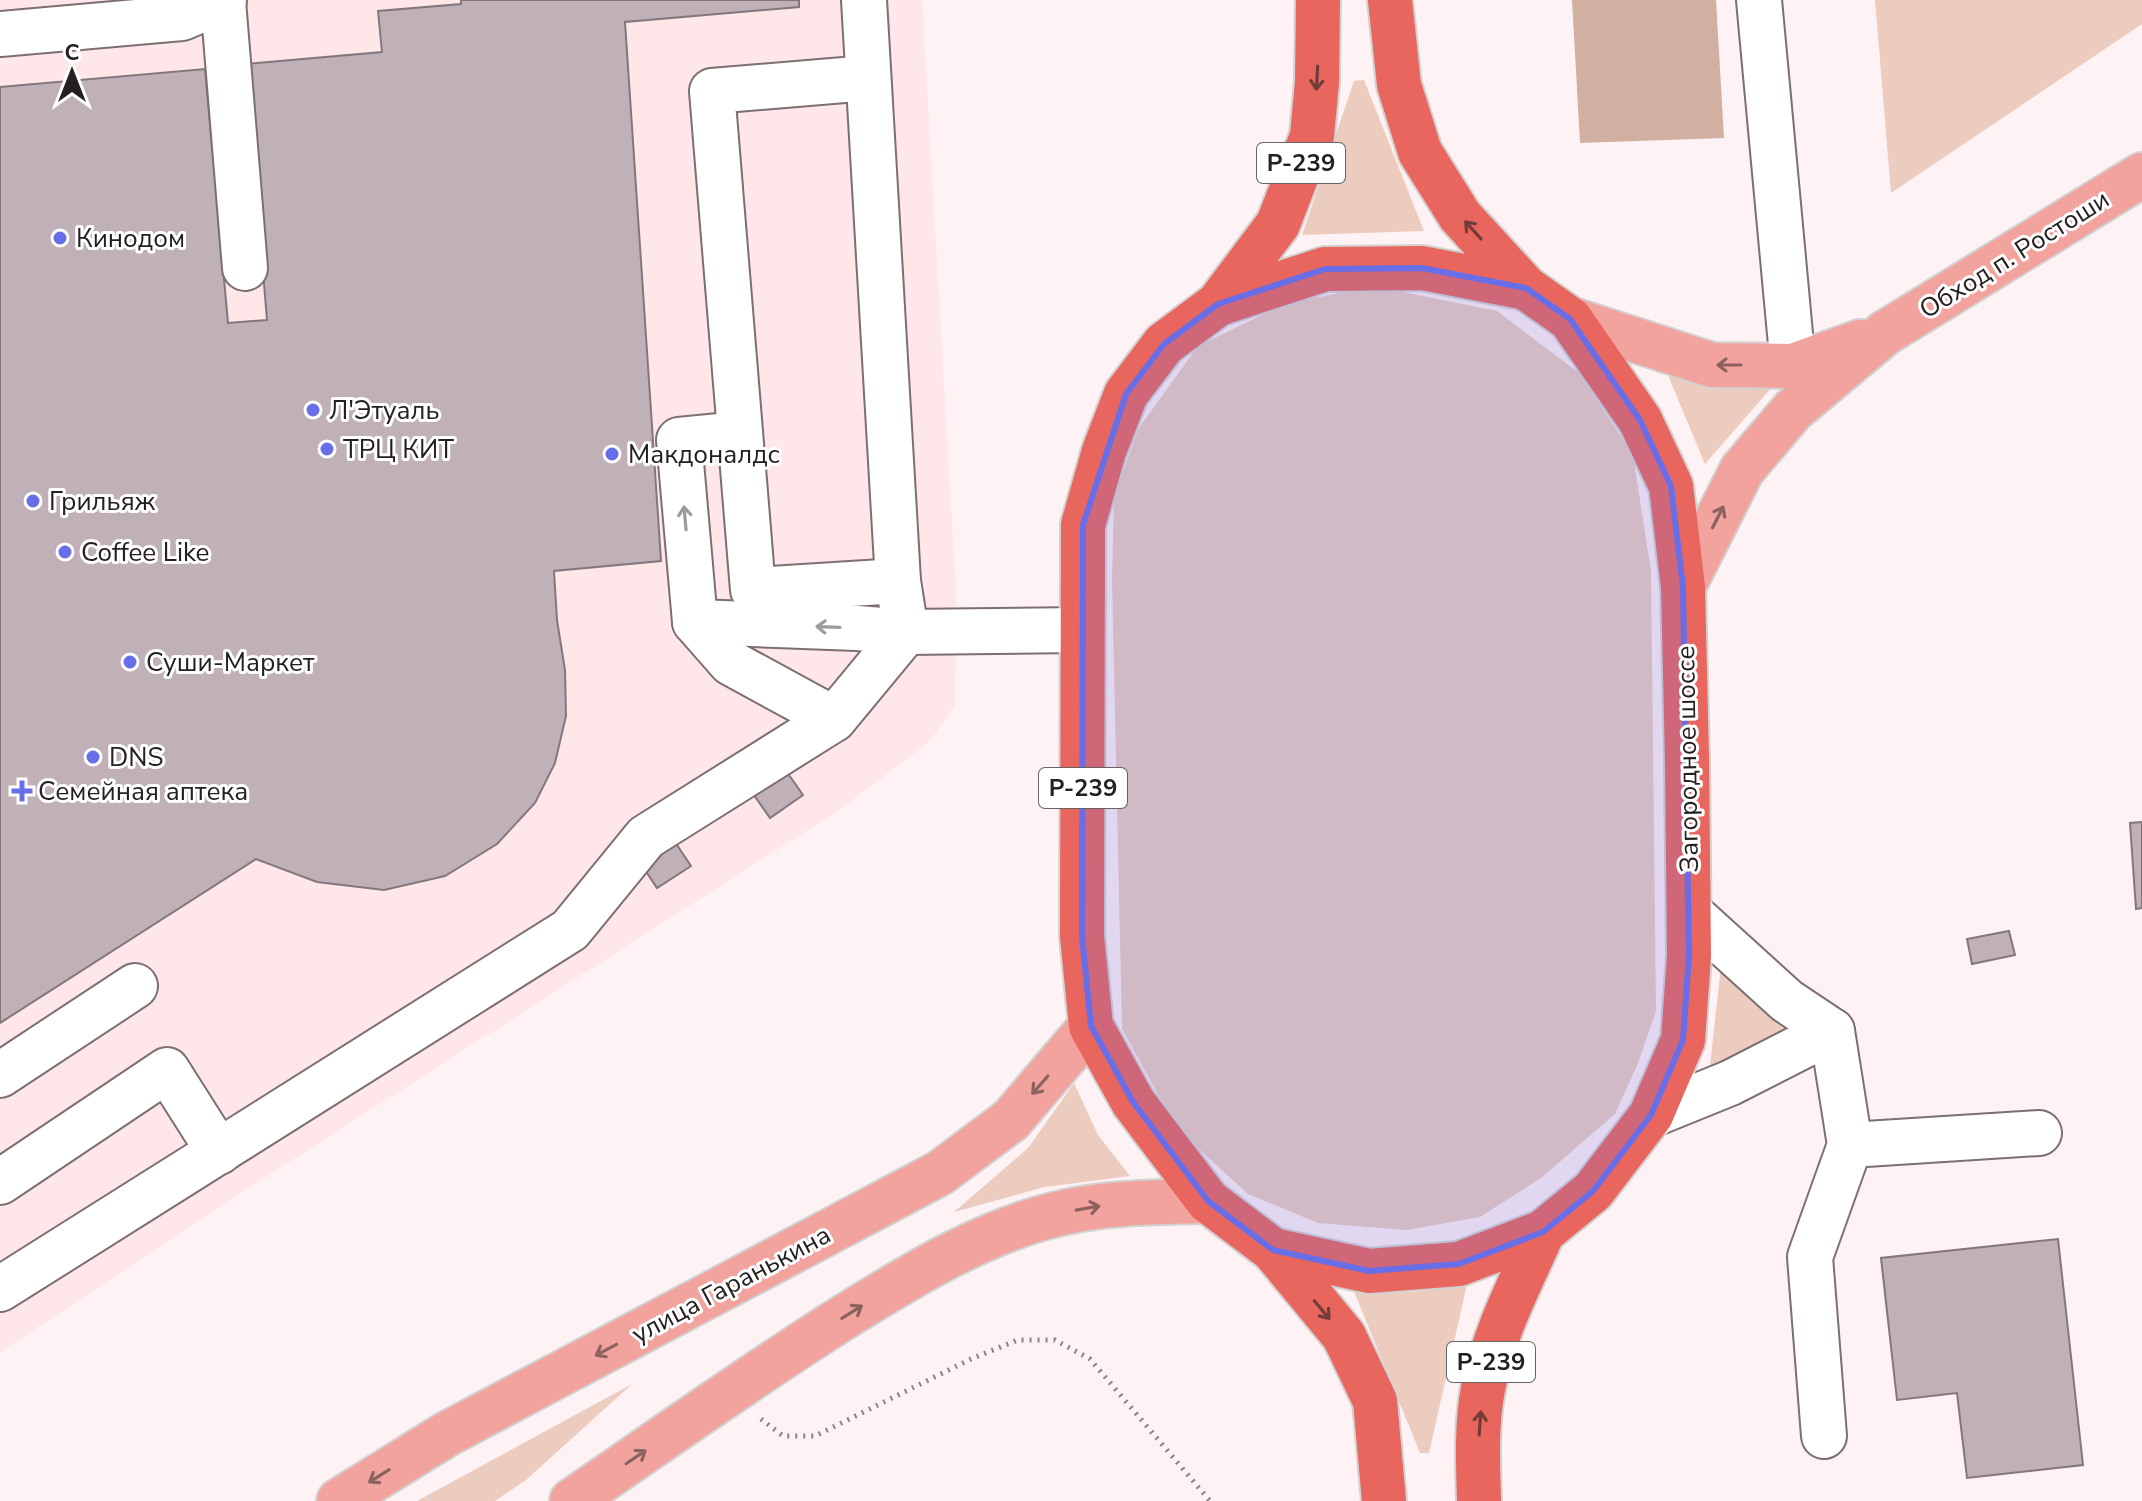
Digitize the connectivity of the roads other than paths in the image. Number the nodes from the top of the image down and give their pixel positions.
1 (864, 0) edge
2 (1318, 0) edge
3 (1390, 0) edge
4 (1759, 0) edge
5 (224, 1) edge
6 (0, 34) edge
7 (868, 78) junction
8 (2142, 175) edge
9 (245, 268) dead end
10 (1526, 288) junction
11 (1218, 304) junction
12 (1570, 319) junction
13 (1885, 333) junction
14 (1793, 366) junction
15 (740, 434) junction
16 (898, 581) junction
17 (1683, 587) junction
18 (693, 609) junction
19 (1081, 630) junction
20 (906, 632) junction
21 (834, 719) junction
22 (1690, 913) junction
23 (135, 986) dead end
24 (1091, 1026) junction
25 (1832, 1031) junction
26 (0, 1075) edge
27 (1651, 1115) junction
28 (2039, 1133) dead end
29 (1850, 1145) junction
30 (219, 1152) junction
31 (0, 1182) edge
32 (1208, 1201) junction
33 (1543, 1232) junction
34 (1273, 1250) junction
35 (0, 1289) edge
36 (1824, 1436) dead end
37 (339, 1501) edge
38 (572, 1501) edge
39 (1384, 1501) edge
40 (1479, 1501) edge

1 - 7 lane
2 -> 11 highway, Загородное шоссе / Р-239
10 -> 3 highway, Загородное шоссе / Р-239
4 - 14 lane
5 - 6 lane
5 - 9 lane
7 - 15 lane
7 - 16 lane
8 - 13 main road, Обход п. Ростоши
10 - 11 highway, Загородное шоссе / Р-239
10 - 12 highway, Загородное шоссе / Р-239
11 - 19 highway, Загородное шоссе / Р-239
14 -> 12 main road, Обход п. Ростоши
12 - 17 highway, Загородное шоссе / Р-239
13 - 14 main road, Обход п. Ростоши
17 -> 13 main road, Обход п. Ростоши
15 - 16 lane
18 -> 15 lane
16 - 20 lane
17 - 22 highway, Загородное шоссе / Р-239
20 -> 18 lane
18 - 21 lane
19 - 20 lane
19 - 24 highway, Загородное шоссе / Р-239
20 - 21 lane
21 - 30 lane
22 - 25 lane
22 - 27 highway, Загородное шоссе / Р-239
23 - 26 lane
24 - 32 highway, Загородное шоссе / Р-239
24 -> 37 main road, улица Гаранькина
25 - 27 lane
25 - 29 lane
27 - 33 highway, Загородное шоссе / Р-239
28 - 29 lane
29 - 36 lane
30 - 31 lane
30 - 35 lane
32 - 34 highway, Загородное шоссе / Р-239
38 -> 32 main road
33 - 34 highway, Загородное шоссе / Р-239
40 -> 33 highway, Загородное шоссе / Р-239
34 -> 39 highway, Загородное шоссе / Р-239

